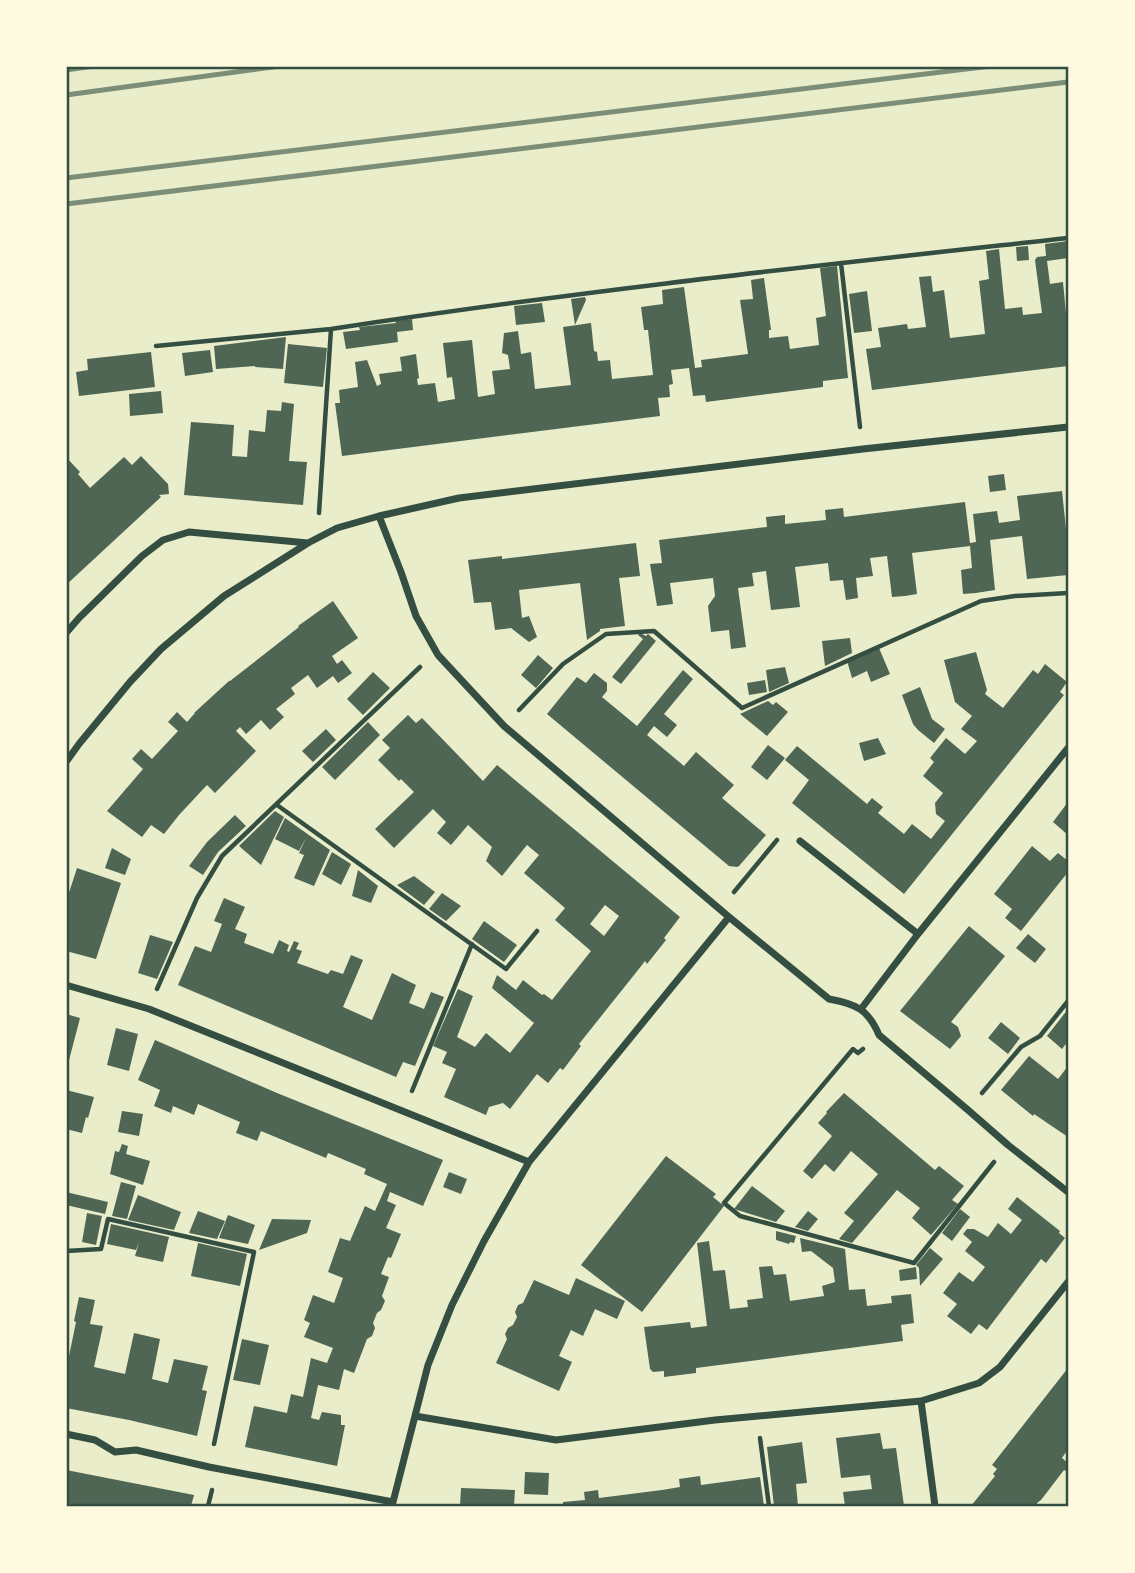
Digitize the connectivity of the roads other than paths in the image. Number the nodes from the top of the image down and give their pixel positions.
1 (1069, 427) edge
2 (379, 516) junction
3 (308, 543) junction
4 (66, 633) edge
5 (1069, 748) edge
6 (66, 762) edge
7 (800, 841) road end
8 (729, 917) junction
9 (918, 934) junction
10 (66, 985) edge
11 (861, 1009) junction
12 (529, 1162) junction
13 (1069, 1192) edge
14 (1069, 1282) edge
15 (921, 1401) junction
16 (415, 1416) junction
17 (66, 1434) edge
18 (393, 1504) edge
19 (935, 1507) edge

1 - 2 street
2 - 3 street
2 - 8 street
3 - 4 street
3 - 6 street
5 - 9 street
7 - 9 street
8 - 11 street
8 - 12 street
9 - 11 street
10 - 12 street
11 - 13 street
12 - 16 street
14 - 15 street
15 - 16 street
15 - 19 street
16 - 18 street
17 - 18 street

